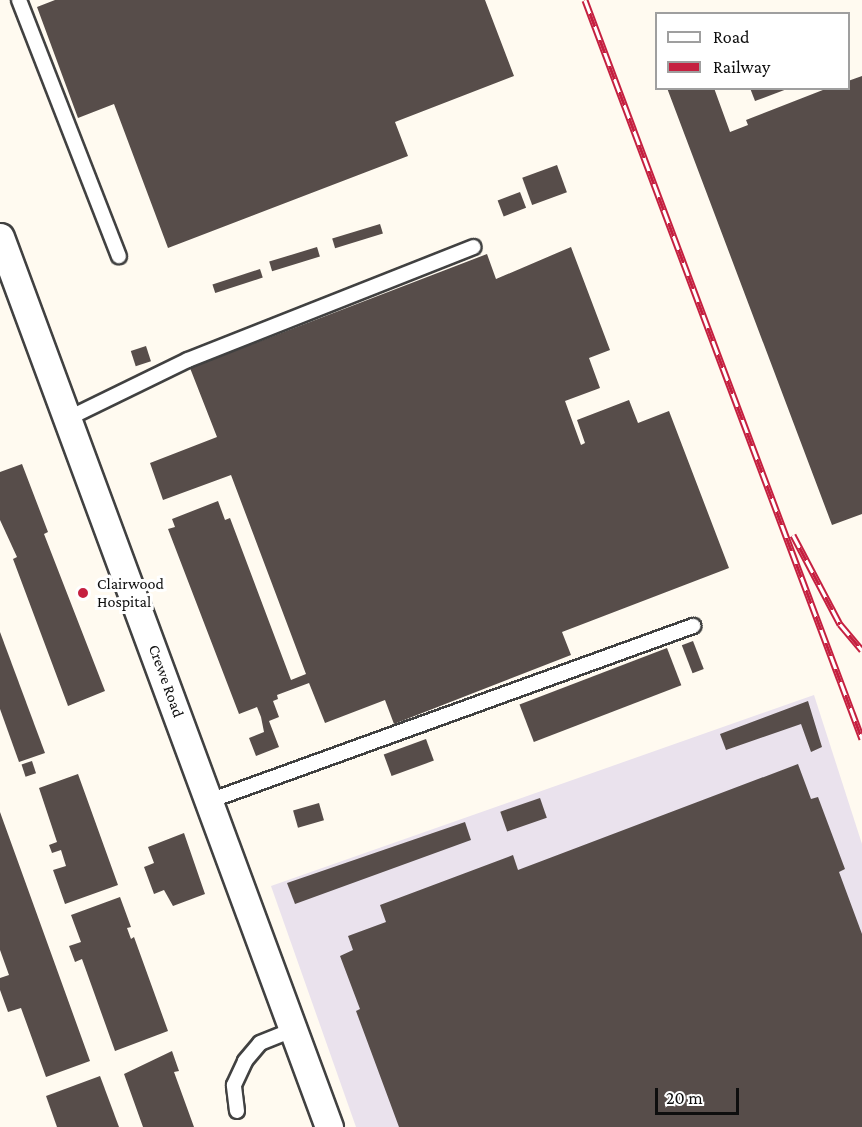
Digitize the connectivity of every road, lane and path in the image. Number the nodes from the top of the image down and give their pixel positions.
1 (19, 0) edge
2 (0, 237) edge
3 (473, 248) dead end
4 (119, 256) dead end
5 (69, 418) junction
6 (693, 626) dead end
7 (209, 801) junction
8 (293, 1030) junction
9 (237, 1112) dead end
10 (329, 1127) edge

1 - 4 lane
2 - 5 street, Crewe Road
3 - 5 lane
5 - 7 street, Crewe Road
6 - 7 lane
7 - 8 street, Crewe Road
8 - 9 lane
8 - 10 street, Crewe Road

